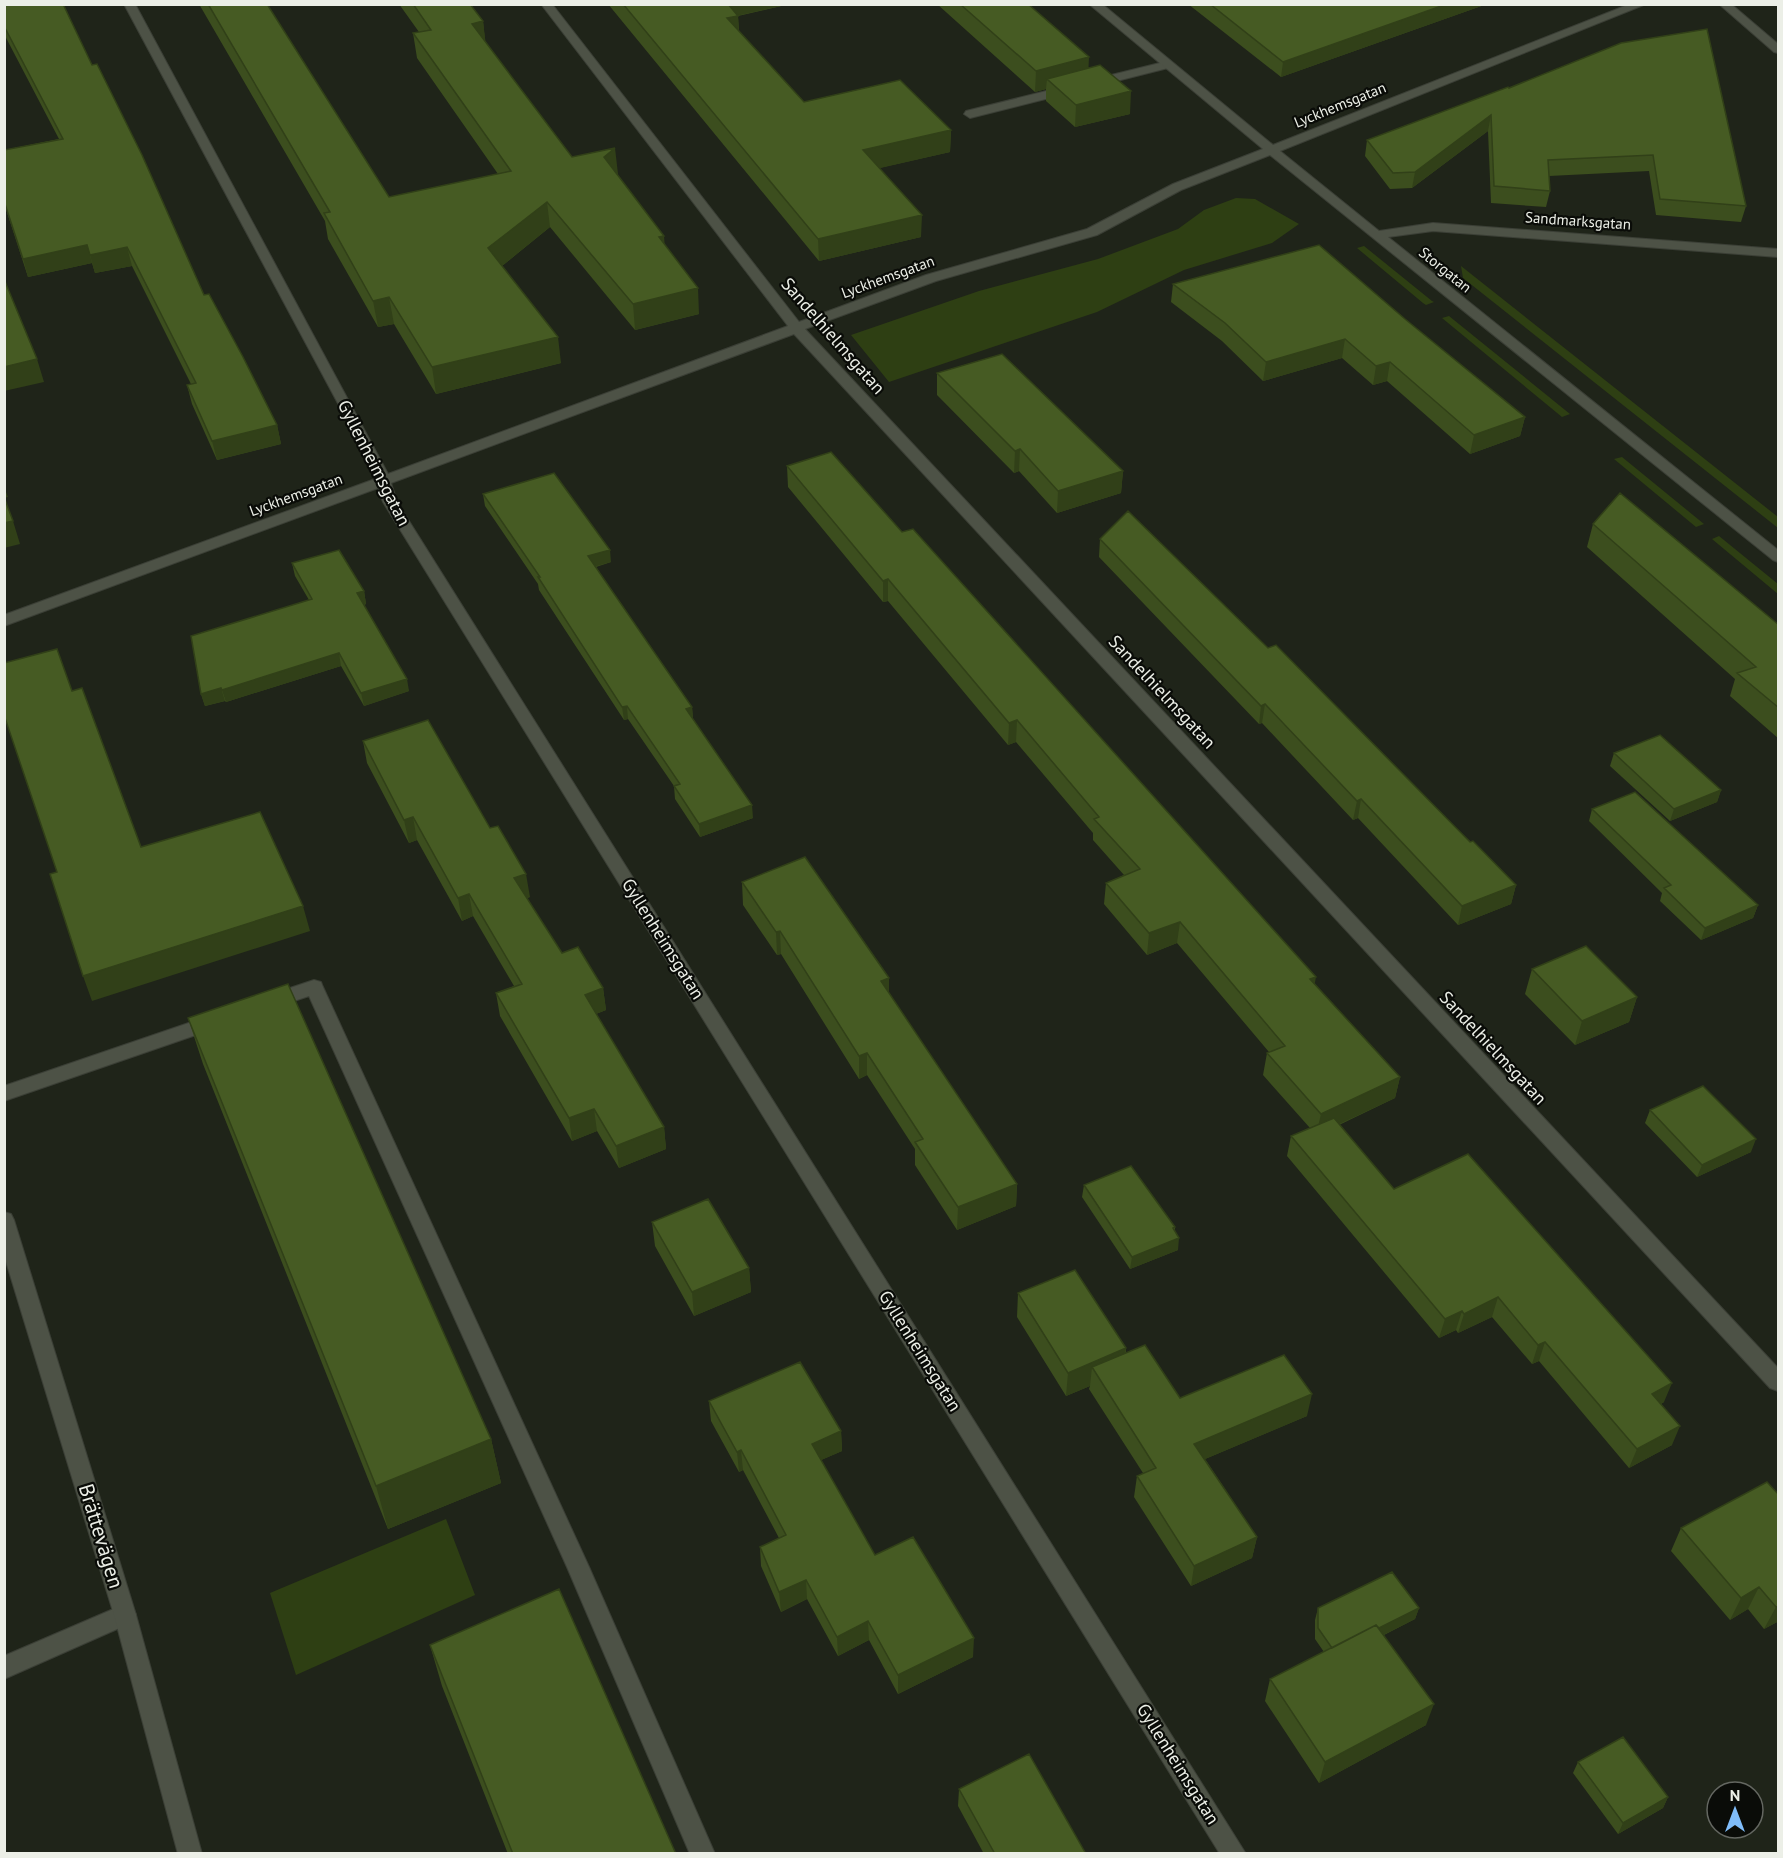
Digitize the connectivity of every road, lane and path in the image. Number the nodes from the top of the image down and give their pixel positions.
1 (129, 4) edge
2 (546, 4) edge
3 (1094, 4) edge
4 (1641, 4) edge
5 (1724, 4) edge
6 (1779, 50) edge
7 (1168, 65) junction
8 (970, 114) dead end
9 (1274, 149) junction
10 (1376, 235) junction
11 (1779, 253) edge
12 (796, 328) junction
13 (383, 480) junction
14 (1779, 558) edge
15 (4, 621) edge
16 (4, 1094) edge
17 (4, 1220) edge
18 (1779, 1383) edge
19 (125, 1615) junction
20 (4, 1668) edge
21 (190, 1854) edge
22 (703, 1854) edge
23 (1234, 1854) edge

1 - 13 street, Gyllenheimsgatan
2 - 12 street, Sandelhielmsgatan
3 - 7 street, Storgatan
4 - 9 street, Lyckhemsgatan
5 - 6 street
7 - 8 street
7 - 9 street, Storgatan
9 - 10 street, Storgatan
9 - 12 street, Lyckhemsgatan
10 - 11 street, Sandmarksgatan
10 - 14 street, Storgatan
12 - 13 street, Lyckhemsgatan
12 - 18 street, Sandelhielmsgatan
13 - 15 street, Lyckhemsgatan
13 - 23 street, Gyllenheimsgatan
16 - 22 street
17 - 19 street, Brättevägen
19 - 20 street
19 - 21 street, Brättevägen

